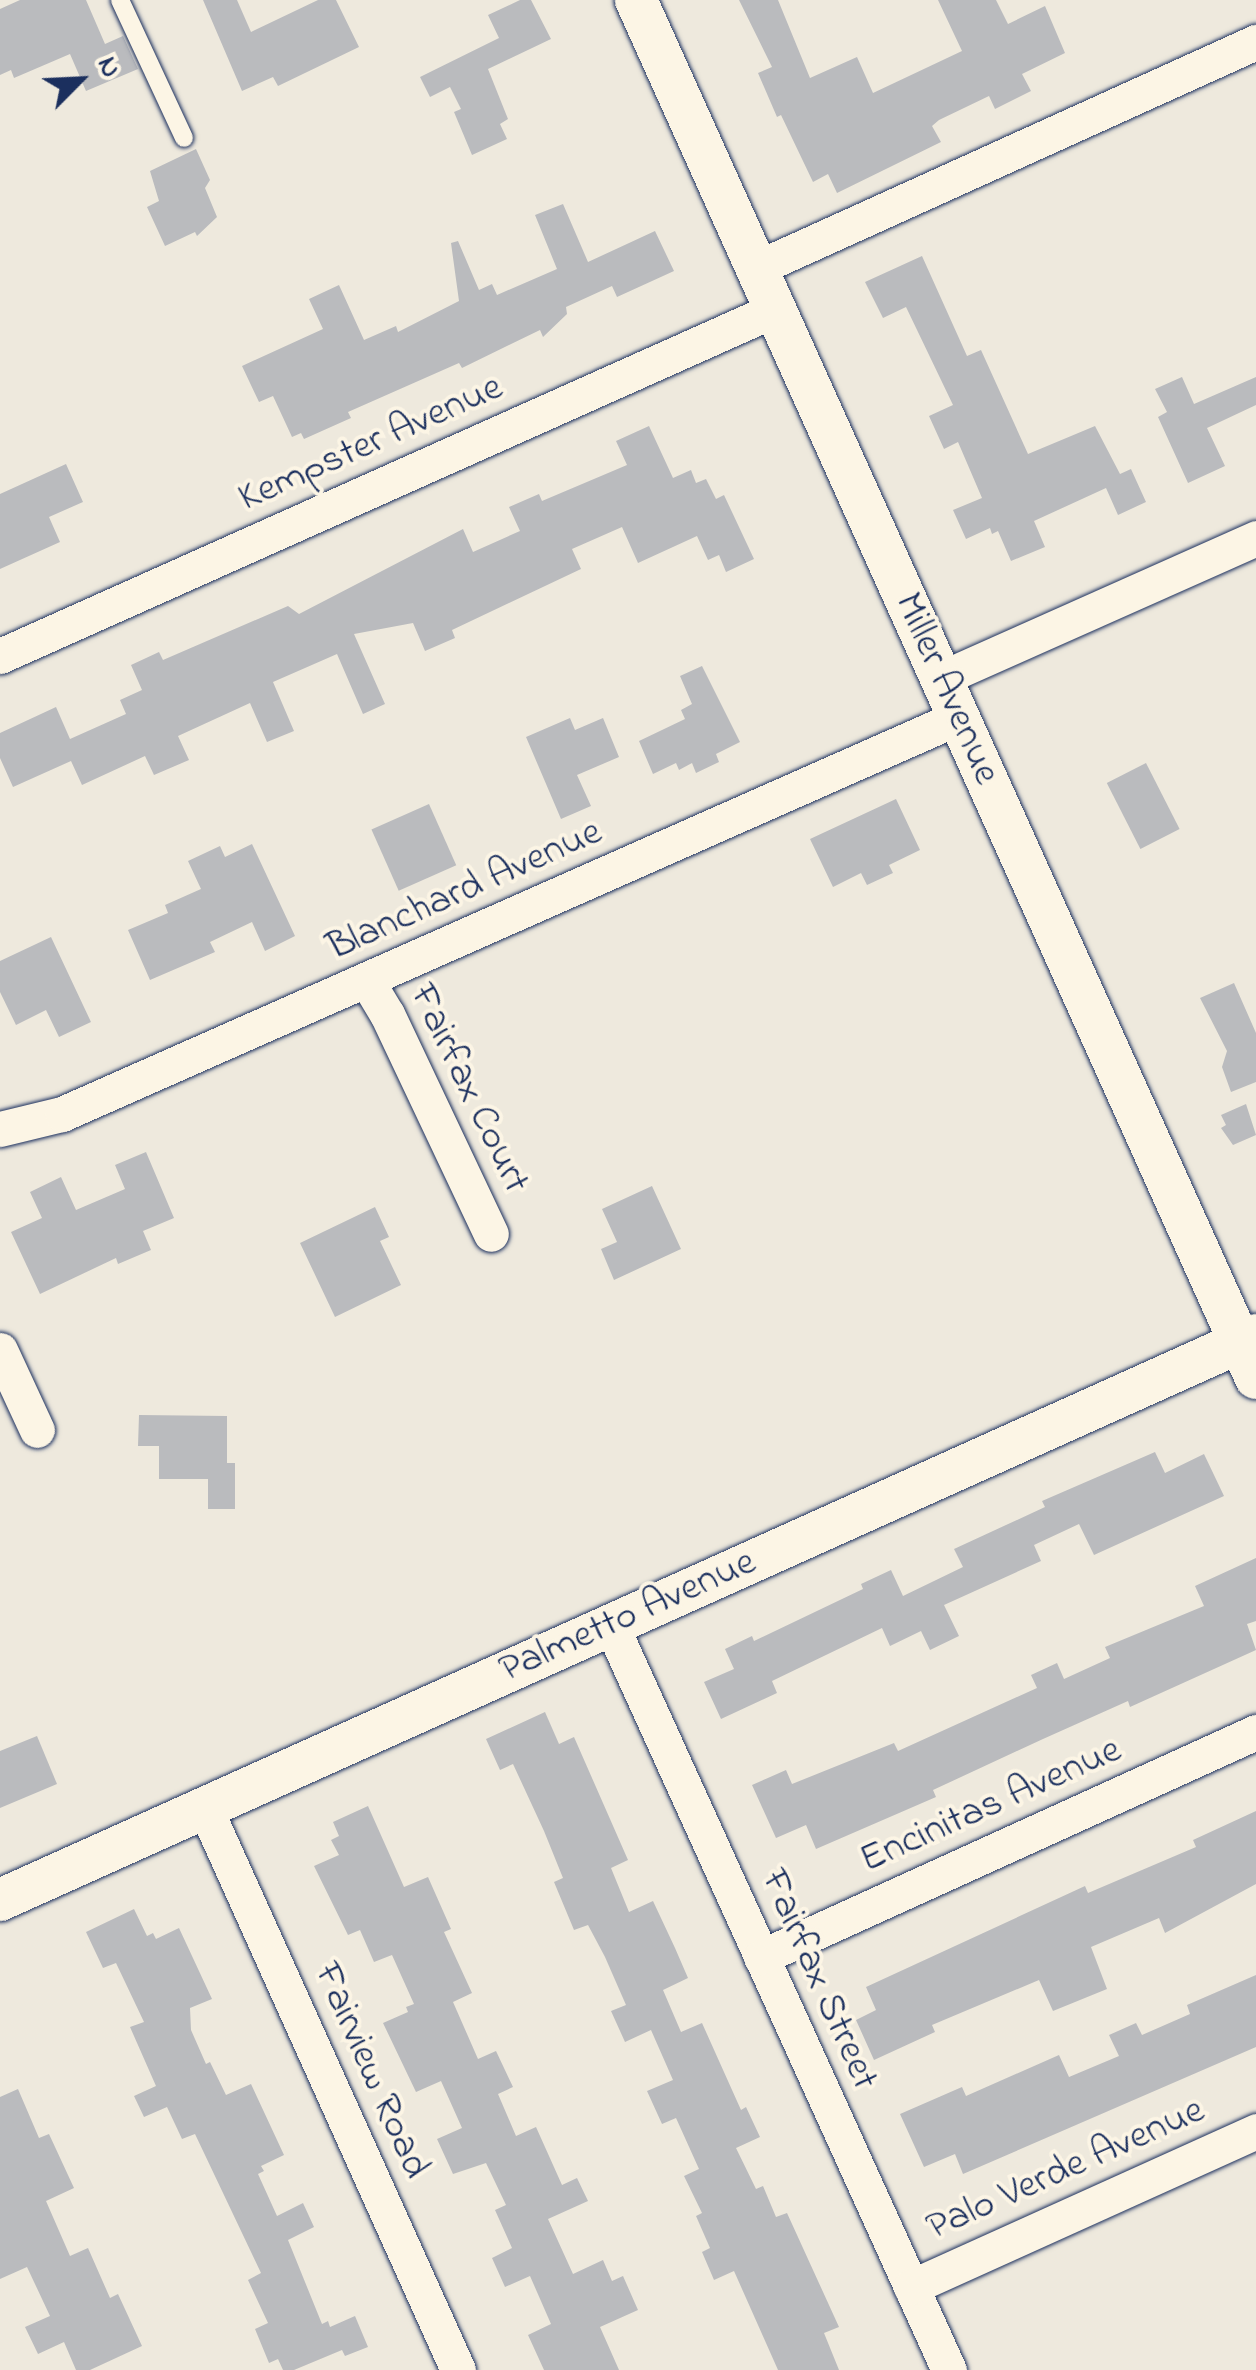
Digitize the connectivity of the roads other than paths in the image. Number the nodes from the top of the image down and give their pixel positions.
1 (120, 0) edge
2 (636, 0) edge
3 (1256, 42) edge
4 (184, 138) dead end
5 (757, 268) junction
6 (776, 309) junction
7 (1256, 538) edge
8 (0, 656) edge
9 (942, 678) junction
10 (959, 717) junction
11 (367, 981) junction
12 (0, 1129) edge
13 (491, 1234) dead end
14 (0, 1350) edge
15 (1251, 1351) edge
16 (37, 1430) dead end
17 (611, 1625) junction
18 (1256, 1732) edge
19 (205, 1808) junction
20 (0, 1900) edge
21 (761, 1957) junction
22 (1256, 2131) edge
23 (912, 2287) junction
24 (458, 2370) edge
25 (949, 2370) edge

1 - 4 lane
2 - 5 street, Miller Avenue
3 - 5 street
5 - 6 street, Miller Avenue
6 - 8 street, Kempster Avenue
6 - 9 street, Miller Avenue
7 - 9 street
9 - 10 street, Miller Avenue
10 - 11 street, Blanchard Avenue
10 - 15 street, Miller Avenue
11 - 12 street, Blanchard Avenue
11 - 13 street, Fairfax Court
14 - 16 street
15 - 17 street, Palmetto Avenue
17 - 19 street, Palmetto Avenue
17 - 21 street, Fairfax Street
18 - 21 street, Encinitas Avenue
19 - 20 street, Palmetto Avenue
19 - 24 street, Fairview Road
21 - 23 street, Fairfax Street
22 - 23 street, Palo Verde Avenue
23 - 25 street, Fairfax Street

